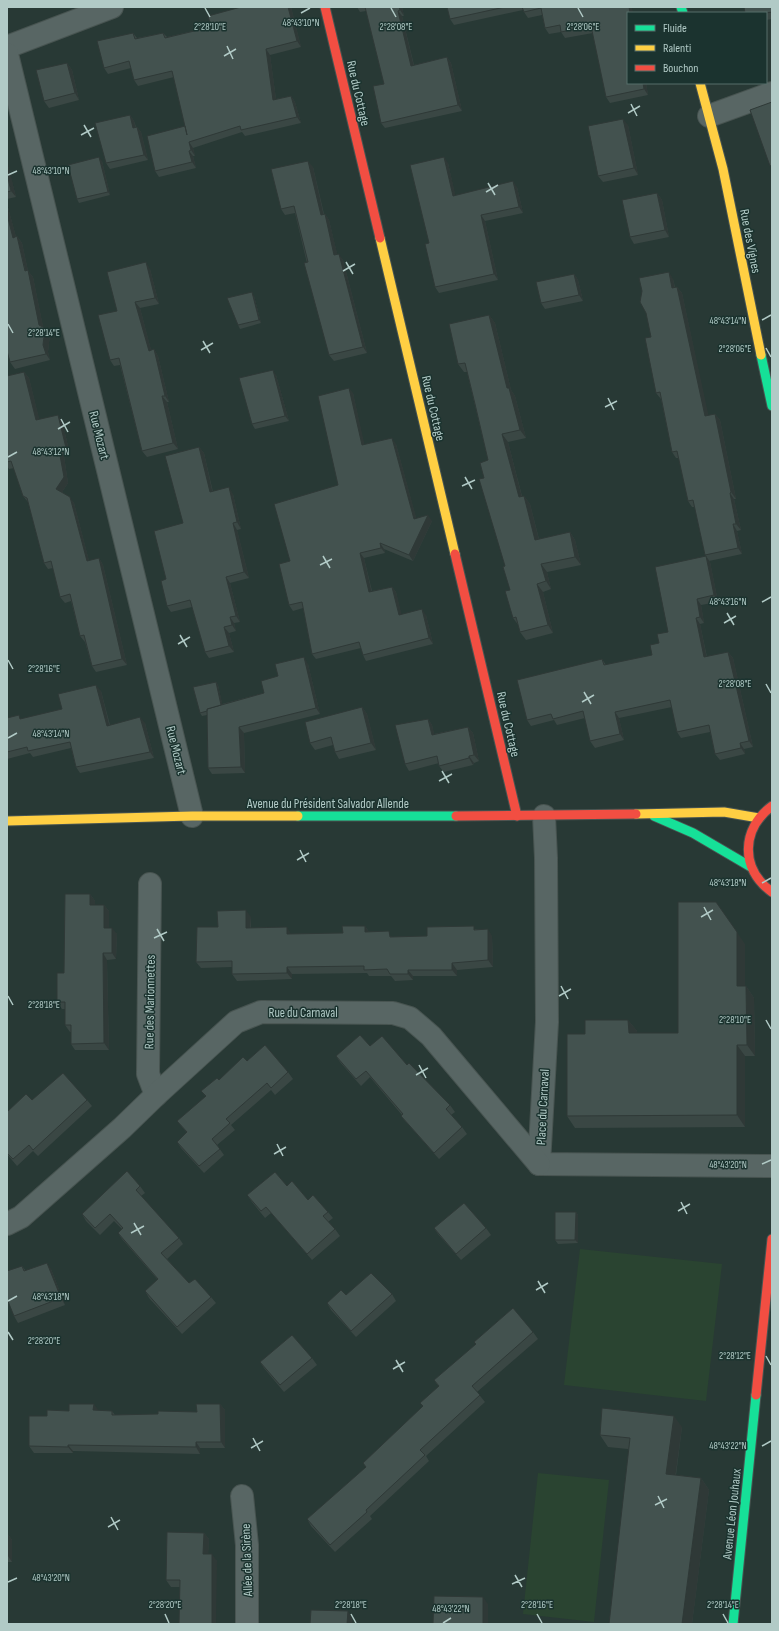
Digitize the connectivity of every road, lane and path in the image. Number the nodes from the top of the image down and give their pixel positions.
1 (112, 7) edge
2 (325, 7) edge
3 (7, 47) edge
4 (7, 54) edge
5 (700, 84) edge
6 (772, 93) edge
7 (710, 116) junction
8 (772, 406) edge
9 (772, 795) edge
10 (770, 807) edge
11 (650, 813) junction
12 (192, 816) junction
13 (517, 816) junction
14 (544, 816) junction
15 (759, 818) junction
16 (7, 821) edge
17 (751, 868) junction
18 (150, 884) dead end
19 (771, 892) edge
20 (772, 902) edge
21 (156, 1095) junction
22 (539, 1164) junction
23 (772, 1166) edge
24 (7, 1224) edge
25 (772, 1239) edge
26 (242, 1496) dead end
27 (247, 1624) edge
28 (733, 1624) edge

1 - 3 street
2 - 13 street, Rue du Cottage
4 - 12 street, Rue Mozart
5 - 7 street, Rue des Vignes
6 - 7 street
7 - 8 street, Rue des Vignes
9 - 10 street
10 - 15 street
11 - 14 street, Avenue du Président Salvador Allende
11 - 15 street, Avenue du Président Salvador Allende
11 - 17 street, Avenue du Président Salvador Allende
12 - 13 street, Avenue du Président Salvador Allende
12 - 16 street, Avenue du Président Salvador Allende
13 - 14 street, Avenue du Président Salvador Allende
14 - 22 street, Place du Carnaval
15 - 17 street
17 - 19 street
18 - 21 street, Rue des Marionnettes
19 - 20 street
21 - 22 street, Rue du Carnaval
21 - 24 street, Rue du Carnaval
22 - 23 street, Place du Carnaval
25 - 28 street, Avenue Léon Jouhaux
26 - 27 street, Allée de la Sirène

